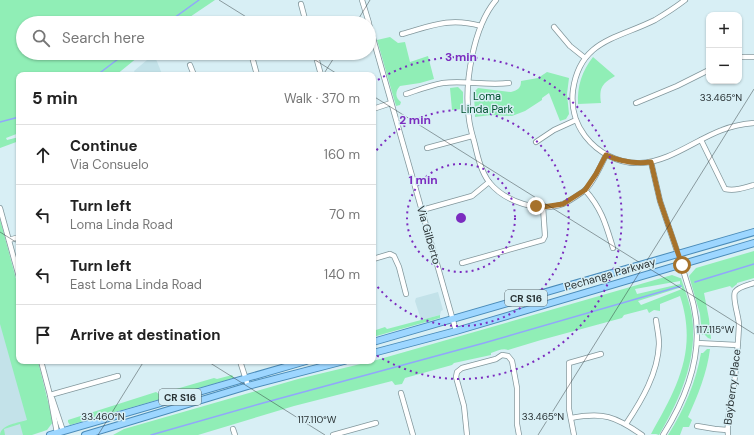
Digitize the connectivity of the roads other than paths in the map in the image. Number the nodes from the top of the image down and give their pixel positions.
1 (362, 0) edge
2 (496, 0) edge
3 (686, 0) edge
4 (301, 4) dead end
5 (304, 16) edge
6 (367, 16) edge
7 (481, 26) junction
8 (554, 27) dead end
9 (402, 34) dead end
10 (376, 48) edge
11 (742, 57) edge
12 (754, 57) edge
13 (585, 58) junction
14 (253, 60) edge
15 (317, 60) edge
16 (190, 65) dead end
17 (193, 72) edge
18 (256, 72) edge
19 (320, 72) edge
20 (706, 72) edge
21 (469, 82) junction
22 (509, 83) dead end
23 (406, 94) dead end
24 (391, 103) junction
25 (636, 103) dead end
26 (376, 108) edge
27 (576, 120) junction
28 (754, 122) edge
29 (472, 136) junction
30 (701, 140) junction
31 (536, 142) dead end
32 (428, 148) dead end
33 (606, 155) junction
34 (651, 162) junction
35 (489, 182) junction
36 (754, 185) edge
37 (585, 190) junction
38 (543, 207) junction
39 (0, 208) edge
40 (422, 210) junction
41 (754, 232) edge
42 (16, 238) edge
43 (9, 240) junction
44 (754, 243) edge
45 (613, 248) dead end
46 (678, 254) junction
47 (376, 258) edge
48 (462, 262) dead end
49 (682, 265) junction
50 (16, 266) edge
51 (754, 283) edge
52 (406, 294) dead end
53 (452, 319) junction
54 (656, 320) dead end
55 (456, 331) junction
56 (376, 341) edge
57 (697, 343) junction
58 (737, 345) junction
59 (376, 352) edge
60 (601, 354) dead end
61 (42, 364) edge
62 (241, 364) edge
63 (296, 364) edge
64 (332, 364) edge
65 (118, 376) dead end
66 (246, 379) junction
67 (248, 386) junction
68 (401, 393) dead end
69 (50, 395) junction
70 (571, 418) junction
71 (376, 423) dead end
72 (626, 424) junction
73 (697, 426) dead end
74 (233, 429) dead end
75 (727, 432) edge
76 (345, 433) edge
77 (60, 434) edge
78 (50, 435) edge
79 (85, 435) edge
80 (235, 435) edge
81 (333, 435) edge
82 (413, 435) edge
83 (467, 435) edge
84 (519, 435) edge
85 (574, 435) edge
86 (642, 435) edge
87 (663, 435) edge

1 - 6 street, Via Gilberto
2 - 7 street
3 - 13 street
4 - 5 street
7 - 9 street
7 - 21 street
8 - 13 street
10 - 24 street, Via Gilberto
11 - 12 street
13 - 27 street
14 - 18 street
15 - 19 street
16 - 17 street
20 - 25 street
21 - 22 street
21 - 23 street
21 - 29 street
24 - 26 street
24 - 40 street, Via Gilberto
27 - 31 street
27 - 33 street
28 - 30 street
29 - 32 street
29 - 35 street
30 - 34 street
30 - 36 street
33 - 34 street
33 - 37 street
34 - 46 street
35 - 38 street
35 - 40 street
37 - 38 street
37 - 45 street
38 - 48 street
39 - 43 street
40 - 53 street, Via Gilberto
41 - 46 main road, Pechanga Parkway / CR S16
42 - 43 street
43 - 50 street
44 - 49 main road, Pechanga Parkway / CR S16
46 - 49 main road
46 - 53 main road, Pechanga Parkway / CR S16
47 - 52 street
49 - 55 main road, Pechanga Parkway / CR S16
49 - 57 street
51 - 58 street, Bayberry Place
53 - 55 street, Via Gilberto
53 - 56 main road, Pechanga Parkway / CR S16
54 - 72 street
55 - 59 main road, Pechanga Parkway / CR S16
57 - 58 street
57 - 87 street
58 - 75 street, Bayberry Place
60 - 70 street
61 - 69 street
62 - 66 street
63 - 66 main road, CR S16
64 - 67 main road, CR S16
65 - 69 street
66 - 67 street
66 - 77 main road, CR S16
67 - 79 main road, CR S16
68 - 82 street
69 - 77 street
70 - 72 street
70 - 85 street
71 - 76 street
72 - 86 street
73 - 75 street
74 - 80 street
76 - 81 street
77 - 78 main road, CR S16
83 - 84 street

